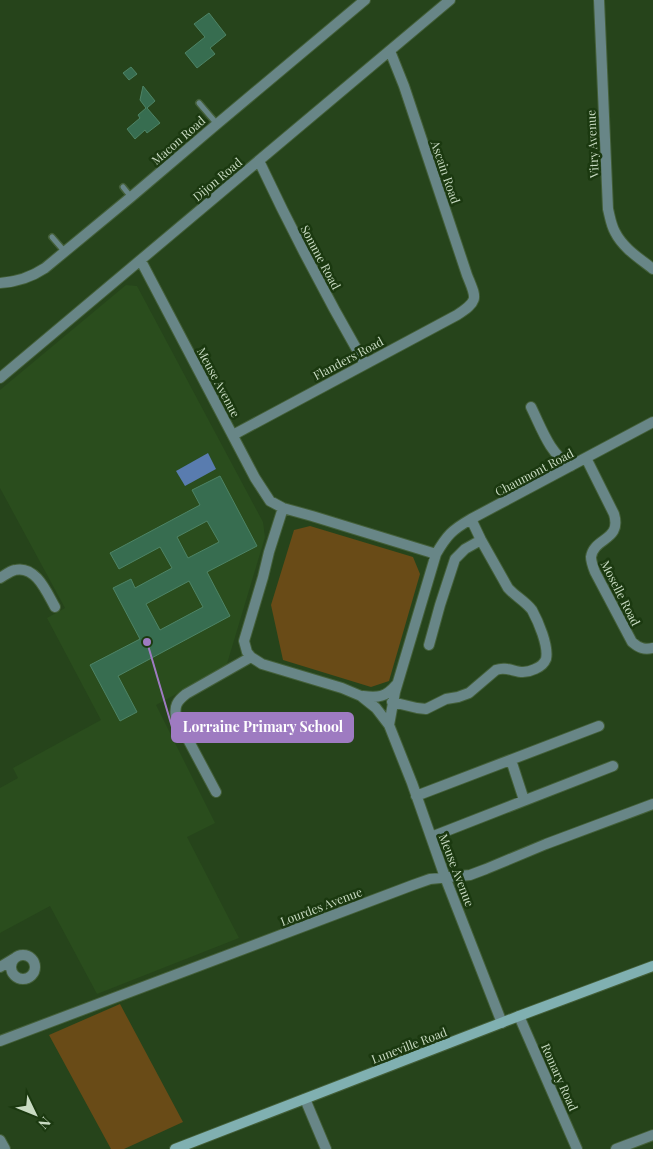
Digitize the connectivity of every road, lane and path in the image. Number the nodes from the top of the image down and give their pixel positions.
1 (365, 0) edge
2 (450, 0) edge
3 (599, 0) edge
4 (390, 51) junction
5 (199, 103) dead end
6 (217, 124) junction
7 (259, 160) junction
8 (123, 187) dead end
9 (131, 197) junction
10 (52, 237) dead end
11 (66, 252) junction
12 (140, 261) junction
13 (653, 269) edge
14 (0, 283) edge
15 (474, 302) joint
16 (364, 364) junction
17 (0, 378) edge
18 (531, 407) dead end
19 (653, 422) edge
20 (233, 435) junction
21 (586, 458) junction
22 (571, 466) junction
23 (283, 508) junction
24 (472, 519) junction
25 (481, 540) junction
26 (436, 554) junction
27 (0, 578) edge
28 (55, 607) dead end
29 (429, 645) dead end
30 (653, 648) edge
31 (251, 657) junction
32 (398, 682) junction
33 (361, 696) junction
34 (392, 702) junction
35 (389, 725) junction
36 (599, 726) dead end
37 (511, 760) junction
38 (613, 766) dead end
39 (216, 792) dead end
40 (416, 796) junction
41 (524, 800) junction
42 (653, 804) edge
43 (431, 837) junction
44 (445, 877) junction
45 (15, 958) dead end
46 (0, 966) edge
47 (653, 966) edge
48 (519, 1016) junction
49 (502, 1023) junction
50 (0, 1041) edge
51 (305, 1099) junction
52 (653, 1135) edge
53 (0, 1140) edge
54 (5, 1149) edge
55 (175, 1149) edge
56 (326, 1149) edge
57 (578, 1149) edge
58 (616, 1149) edge

1 - 6 street, Macon Road
2 - 4 street, Dijon Road
3 - 13 street, Vitry Avenue
4 - 7 street, Dijon Road
4 - 15 street, Ascain Road
5 - 6 lane
6 - 9 street, Macon Road
7 - 12 street, Dijon Road
7 - 16 street, Somme Road
8 - 9 lane
9 - 11 street, Macon Road
10 - 11 lane
11 - 14 street, Macon Road
12 - 17 street, Dijon Road
12 - 20 street, Meuse Avenue
15 - 16 street, Flanders Road
16 - 20 street, Flanders Road
18 - 22 street
19 - 21 street, Chaumont Road
20 - 23 street, Meuse Avenue
21 - 22 street, Chaumont Road
21 - 30 street, Moselle Road
22 - 24 street, Chaumont Road
23 - 26 street, Meuse Avenue
23 - 31 street
24 - 25 street
24 - 26 street, Chaumont Road
25 - 29 street
25 - 34 street
26 - 32 street, Meuse Avenue
27 - 28 street
31 - 33 street, Meuse Avenue
31 - 39 street
32 - 33 street, Meuse Avenue
32 - 34 street, Meuse Avenue
33 - 35 street, Meuse Avenue
34 - 35 street, Meuse Avenue
35 - 40 street, Meuse Avenue
36 - 37 street
37 - 40 street
37 - 41 street
38 - 41 street
40 - 43 street, Meuse Avenue
41 - 43 street
42 - 44 street, Lourdes Avenue
43 - 44 street, Meuse Avenue
44 - 49 street, Meuse Avenue
44 - 50 street, Lourdes Avenue
45 - 46 street
47 - 48 street, Luneville Road
48 - 49 street, Luneville Road
48 - 57 street, Romary Road
49 - 51 street, Luneville Road
51 - 55 street, Luneville Road
51 - 56 street
52 - 58 street
53 - 54 street

